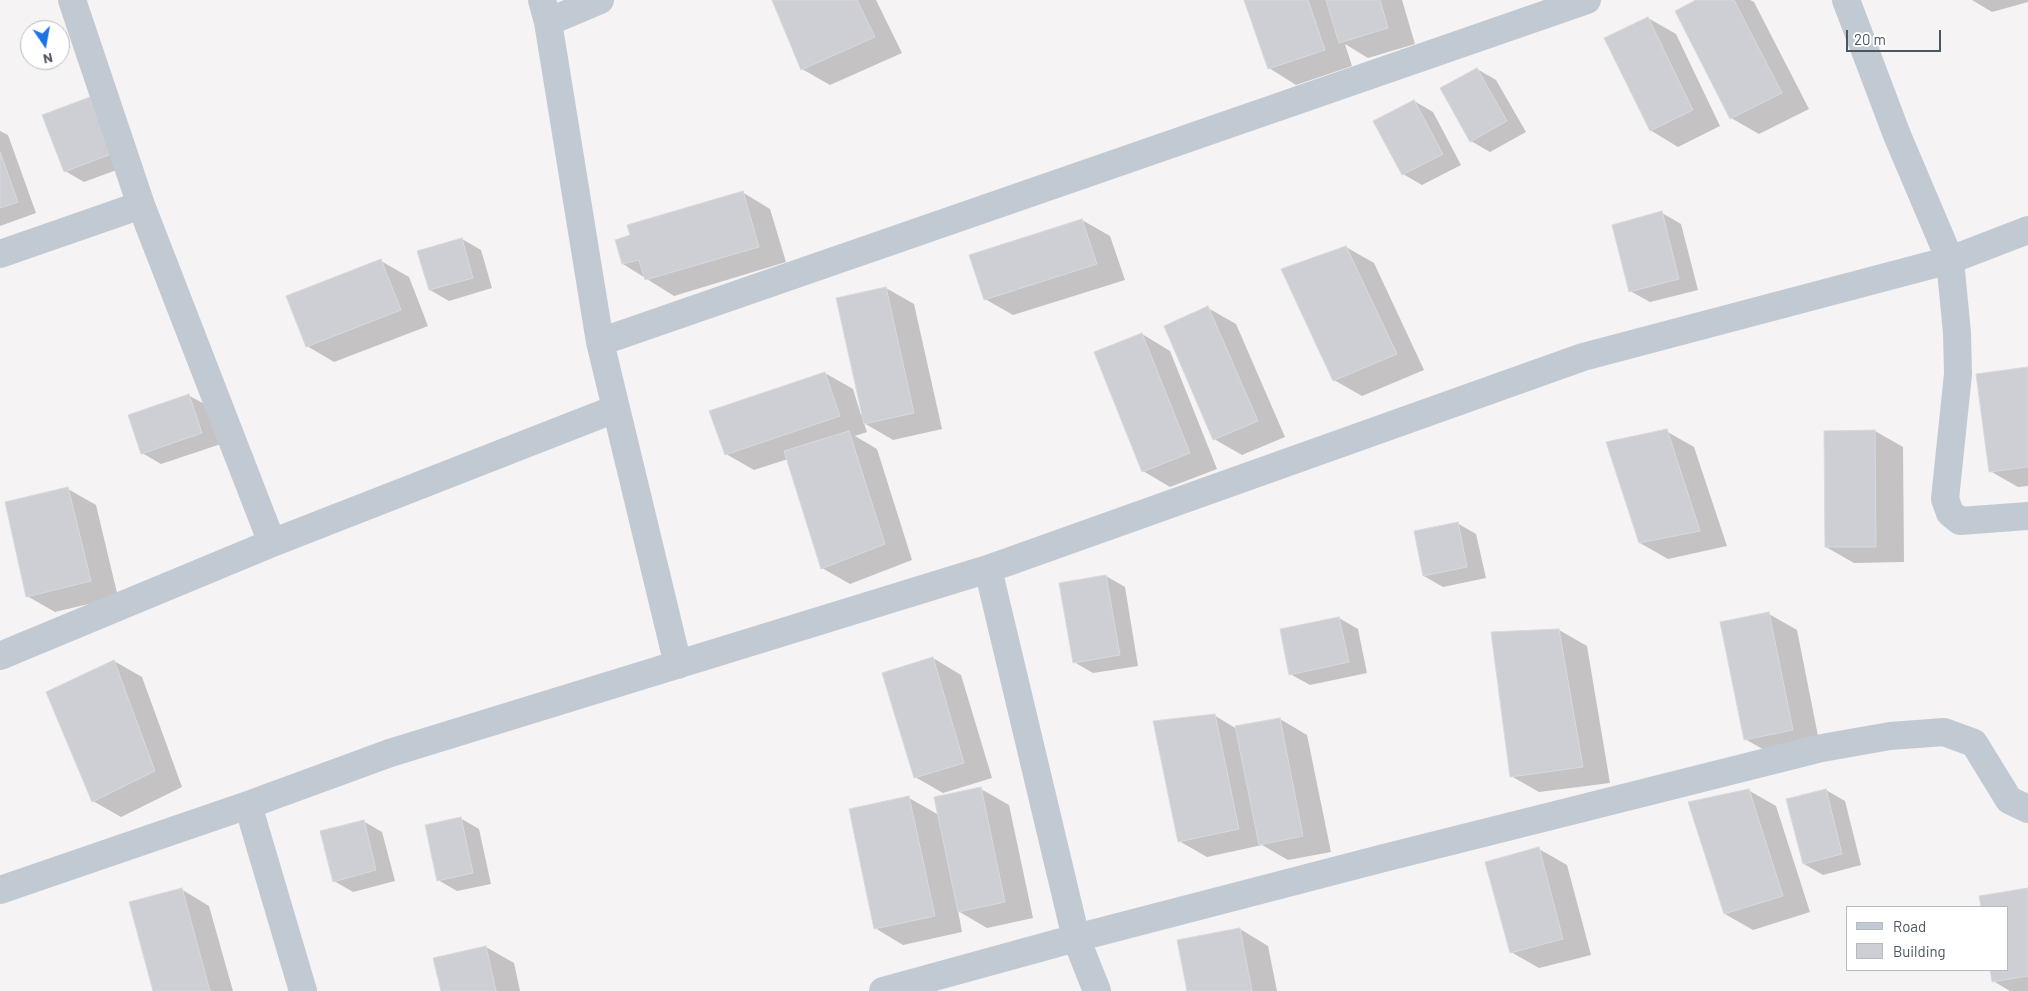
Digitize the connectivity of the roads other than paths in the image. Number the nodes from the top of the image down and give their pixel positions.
1 (72, 0) edge
2 (600, 0) edge
3 (1587, 0) edge
4 (1846, 0) edge
5 (545, 11) edge
6 (141, 205) junction
7 (2028, 230) edge
8 (0, 254) edge
9 (1950, 260) junction
10 (600, 342) junction
11 (615, 409) junction
12 (2028, 516) edge
13 (272, 543) junction
14 (988, 569) junction
15 (0, 656) edge
16 (678, 665) junction
17 (248, 805) junction
18 (2028, 809) edge
19 (0, 890) edge
20 (1076, 938) junction
21 (303, 991) edge
22 (883, 991) edge
23 (1097, 991) edge

1 - 6 street
2 - 5 street
3 - 10 street
4 - 9 street
5 - 10 street
6 - 8 street
6 - 13 street
7 - 9 street
9 - 12 street
9 - 14 street
10 - 11 street
11 - 13 street
11 - 16 street
13 - 15 street
14 - 16 street
14 - 20 street
16 - 17 street
17 - 19 street
17 - 21 street
18 - 20 street
20 - 22 street
20 - 23 street

